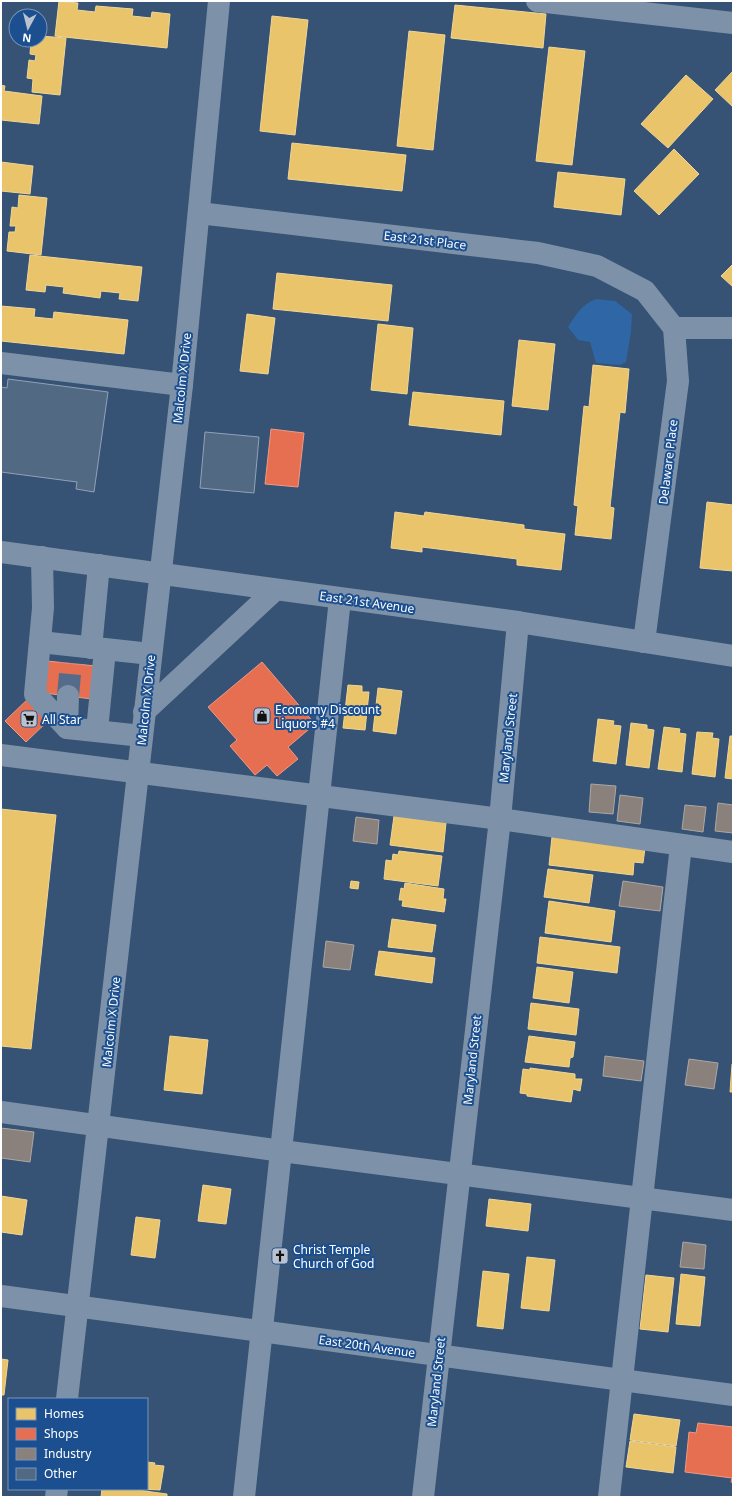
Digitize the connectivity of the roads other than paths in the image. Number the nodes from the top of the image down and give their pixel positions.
1 (220, 1) edge
2 (537, 1) edge
3 (733, 23) edge
4 (199, 213) junction
5 (674, 328) junction
6 (733, 328) edge
7 (1, 363) edge
8 (182, 385) junction
9 (1, 552) edge
10 (42, 558) junction
11 (99, 565) junction
12 (160, 574) junction
13 (275, 590) junction
14 (340, 598) junction
15 (518, 622) junction
16 (40, 642) junction
17 (644, 642) junction
18 (85, 651) junction
19 (151, 654) junction
20 (733, 656) edge
21 (68, 696) tunnel mouth
22 (144, 712) junction
23 (67, 728) junction
24 (97, 730) junction
25 (142, 736) junction
26 (1, 755) edge
27 (138, 773) junction
28 (319, 797) junction
29 (500, 819) junction
30 (681, 845) junction
31 (733, 852) edge
32 (1, 1112) edge
33 (99, 1126) junction
34 (282, 1151) junction
35 (460, 1173) junction
36 (642, 1198) junction
37 (733, 1210) edge
38 (1, 1296) edge
39 (78, 1307) junction
40 (262, 1332) junction
41 (439, 1355) junction
42 (622, 1380) junction
43 (733, 1395) edge
44 (67, 1398) edge
45 (244, 1497) edge
46 (423, 1497) edge
47 (609, 1497) edge

1 - 4 street, Malcolm X Drive
2 - 3 street
4 - 5 street, East 21st Place
4 - 8 street, Malcolm X Drive
5 - 6 street
5 - 17 street, Delaware Place
7 - 8 street
8 - 12 street, Malcolm X Drive
9 - 10 street, East 21st Avenue
10 - 11 street, East 21st Avenue
10 - 16 street
11 - 12 street, East 21st Avenue
11 - 18 street
12 - 13 street, East 21st Avenue
12 - 19 street, Malcolm X Drive
13 - 14 street, East 21st Avenue
13 - 22 street
14 - 15 street, East 21st Avenue
14 - 28 street
15 - 17 street, East 21st Avenue
15 - 29 street, Maryland Street
16 - 18 street
16 - 23 street
17 - 20 street, East 21st Avenue
18 - 19 street
18 - 24 street
19 - 22 street, Malcolm X Drive
21 - 23 street
22 - 25 street, Malcolm X Drive
23 - 24 street
24 - 25 street
25 - 27 street, Malcolm X Drive
26 - 27 street
27 - 28 street
27 - 33 street, Malcolm X Drive
28 - 29 street
28 - 34 street
29 - 30 street
29 - 35 street, Maryland Street
30 - 31 street
30 - 36 street
32 - 33 street
33 - 34 street
33 - 39 street, Malcolm X Drive
34 - 35 street
34 - 40 street
35 - 36 street
35 - 41 street, Maryland Street
36 - 37 street
36 - 42 street
38 - 39 street, East 20th Avenue
39 - 40 street, East 20th Avenue
39 - 44 street, Malcolm X Drive
40 - 41 street, East 20th Avenue
40 - 45 street
41 - 42 street, East 20th Avenue
41 - 46 street, Maryland Street
42 - 43 street, East 20th Avenue
42 - 47 street

